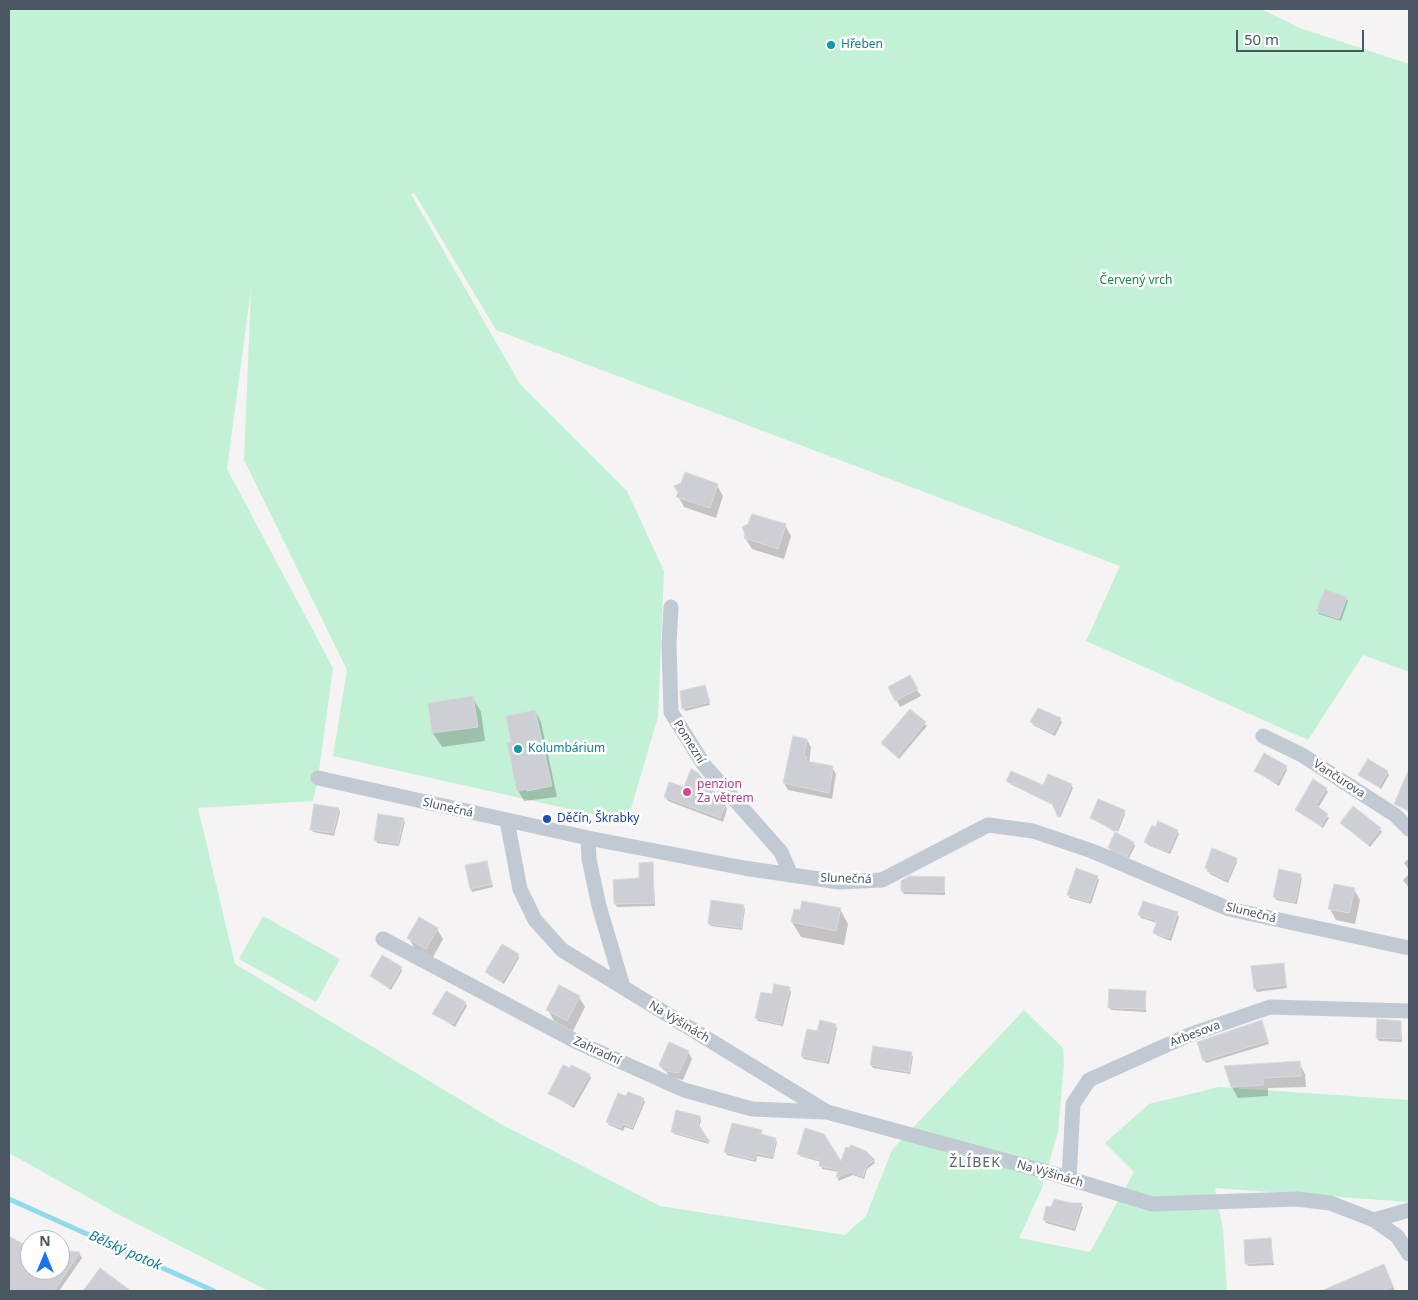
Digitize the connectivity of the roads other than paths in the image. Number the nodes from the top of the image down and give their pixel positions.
1 (671, 607) dead end
2 (1264, 736) dead end
3 (318, 778) dead end
4 (507, 821) junction
5 (1409, 829) edge
6 (588, 838) junction
7 (791, 876) junction
8 (383, 939) dead end
9 (1409, 948) edge
10 (623, 987) junction
11 (1409, 1011) edge
12 (826, 1112) junction
13 (1069, 1179) junction
14 (1409, 1210) edge
15 (1374, 1220) junction
16 (1409, 1254) edge

1 - 7 street, Pomezní
2 - 5 street, Vančurova
3 - 4 street, Slunečná
4 - 6 street, Slunečná
4 - 10 street, Na Výšinách
6 - 7 street, Slunečná
6 - 10 street
7 - 9 street, Slunečná
8 - 12 street, Zahradní
10 - 12 street, Na Výšinách
11 - 13 street, Arbesova
12 - 13 street, Na Výšinách
13 - 15 street, Na Výšinách
14 - 15 street
15 - 16 street, Na Výšinách

